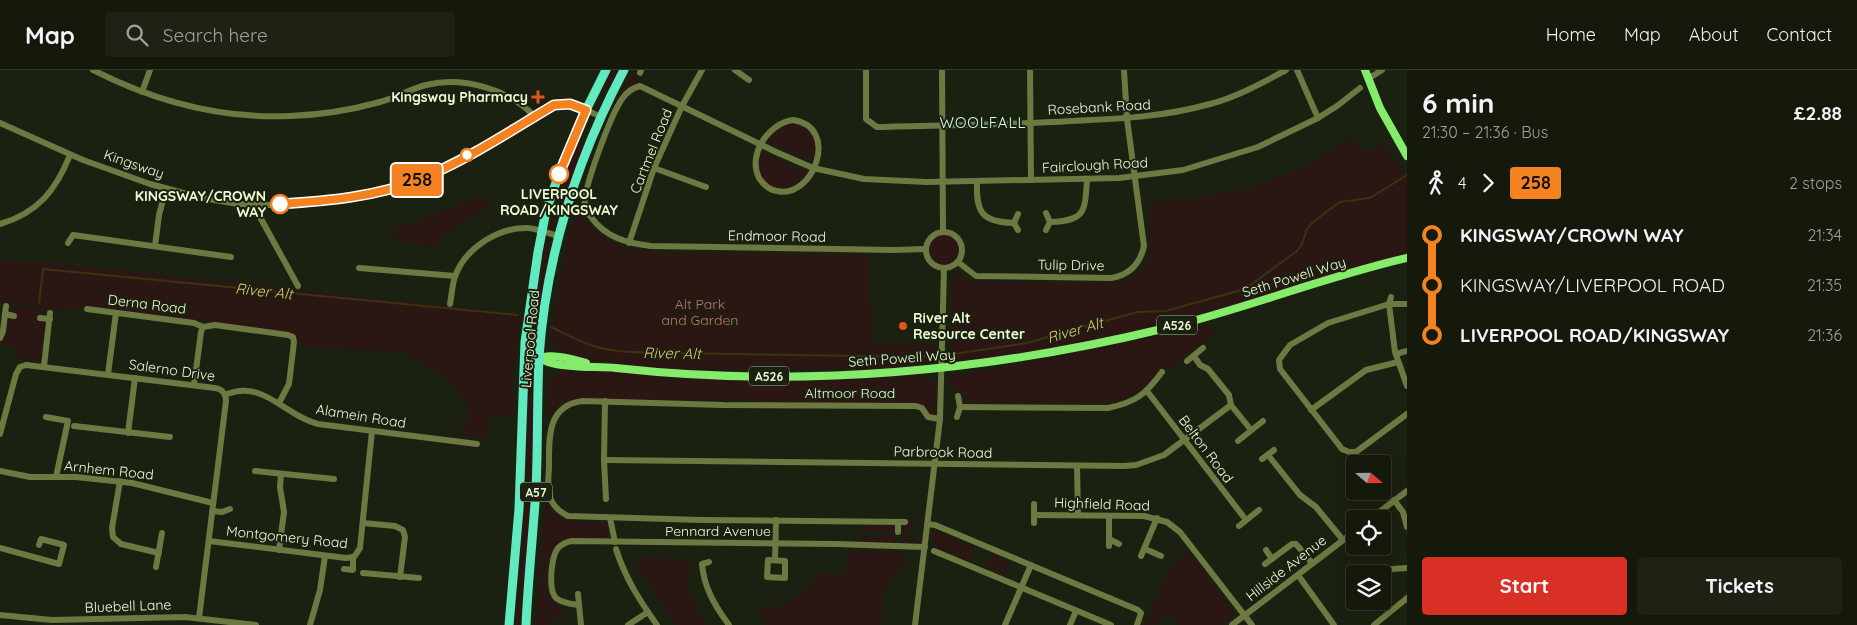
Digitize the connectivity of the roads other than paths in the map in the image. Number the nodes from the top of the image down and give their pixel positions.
1 (93, 70) edge
2 (150, 70) edge
3 (606, 70) edge
4 (624, 70) edge
5 (702, 70) edge
6 (735, 70) edge
7 (866, 70) edge
8 (942, 70) edge
9 (1030, 70) edge
10 (1124, 70) edge
11 (1286, 70) edge
12 (1296, 70) edge
13 (1365, 70) edge
14 (1382, 70) edge
15 (1368, 78) junction
16 (749, 80) dead end
17 (1360, 88) dead end
18 (142, 92) junction
19 (682, 106) junction
20 (586, 110) junction
21 (535, 117) junction
22 (601, 117) junction
23 (1318, 118) junction
24 (1127, 119) junction
25 (0, 123) edge
26 (1031, 123) junction
27 (942, 125) junction
28 (761, 145) junction
29 (70, 155) junction
30 (1407, 156) edge
31 (654, 168) junction
32 (813, 168) junction
33 (1135, 178) junction
34 (1032, 180) junction
35 (1087, 180) junction
36 (976, 181) junction
37 (944, 182) junction
38 (706, 187) dead end
39 (166, 188) junction
40 (259, 205) junction
41 (1046, 213) dead end
42 (1018, 214) dead end
43 (1014, 222) junction
44 (1050, 222) junction
45 (0, 224) edge
46 (1018, 230) dead end
47 (1046, 230) dead end
48 (542, 231) junction
49 (944, 231) junction
50 (558, 236) junction
51 (68, 243) dead end
52 (629, 243) junction
53 (155, 246) junction
54 (926, 249) junction
55 (231, 257) dead end
56 (1407, 258) edge
57 (958, 262) junction
58 (359, 268) dead end
59 (944, 268) junction
60 (455, 276) junction
61 (298, 286) dead end
62 (1390, 300) junction
63 (450, 304) dead end
64 (1407, 304) edge
65 (6, 306) dead end
66 (88, 309) dead end
67 (116, 313) junction
68 (4, 314) junction
69 (14, 316) dead end
70 (40, 318) dead end
71 (203, 327) junction
72 (0, 338) edge
73 (525, 342) junction
74 (1203, 348) dead end
75 (1407, 351) edge
76 (1396, 354) junction
77 (1194, 356) junction
78 (539, 358) junction
79 (1187, 361) dead end
80 (1398, 362) junction
81 (44, 366) junction
82 (942, 367) junction
83 (1162, 372) dead end
84 (108, 374) junction
85 (135, 378) junction
86 (523, 379) junction
87 (194, 385) junction
88 (1407, 386) edge
89 (1147, 392) junction
90 (225, 395) junction
91 (958, 396) dead end
92 (605, 401) junction
93 (279, 403) junction
94 (1231, 405) junction
95 (960, 407) junction
96 (1311, 410) junction
97 (1407, 414) edge
98 (46, 417) dead end
99 (957, 417) dead end
100 (81, 418) dead end
101 (940, 419) junction
102 (2, 421) edge
103 (1264, 421) dead end
104 (163, 428) dead end
105 (1251, 430) junction
106 (372, 431) junction
107 (128, 433) junction
108 (0, 434) edge
109 (471, 435) dead end
110 (162, 436) junction
111 (170, 437) dead end
112 (1184, 440) junction
113 (1238, 441) dead end
114 (1274, 450) dead end
115 (604, 460) junction
116 (935, 465) junction
117 (1077, 466) junction
118 (0, 471) edge
119 (256, 471) dead end
120 (281, 474) junction
121 (56, 477) junction
122 (334, 479) dead end
123 (120, 481) junction
124 (1407, 491) edge
125 (606, 499) dead end
126 (1394, 500) junction
127 (213, 503) junction
128 (1034, 504) dead end
129 (230, 509) dead end
130 (1259, 510) dead end
131 (1381, 510) edge
132 (212, 511) junction
133 (1034, 515) junction
134 (1078, 515) junction
135 (1109, 516) junction
136 (610, 518) junction
137 (1157, 518) junction
138 (776, 520) junction
139 (1246, 520) junction
140 (362, 522) junction
141 (927, 524) junction
142 (1034, 524) dead end
143 (1239, 526) dead end
144 (1407, 527) edge
145 (898, 532) dead end
146 (162, 533) dead end
147 (1346, 538) edge
148 (41, 540) dead end
149 (1343, 540) junction
150 (209, 541) junction
151 (615, 542) junction
152 (776, 544) junction
153 (1119, 544) dead end
154 (925, 547) junction
155 (0, 548) edge
156 (616, 549) dead end
157 (1145, 549) junction
158 (279, 550) junction
159 (1266, 550) dead end
160 (934, 551) dead end
161 (159, 553) junction
162 (325, 556) junction
163 (1141, 556) dead end
164 (1161, 556) dead end
165 (353, 558) junction
166 (1272, 559) junction
167 (775, 560) dead end
168 (709, 562) dead end
169 (1312, 563) junction
170 (1265, 564) dead end
171 (1030, 565) junction
172 (156, 567) dead end
173 (1407, 568) edge
174 (344, 569) dead end
175 (1391, 570) edge
176 (363, 573) dead end
177 (1298, 575) junction
178 (400, 577) junction
179 (419, 578) dead end
180 (1021, 587) junction
181 (578, 594) dead end
182 (1407, 598) edge
183 (578, 605) junction
184 (1076, 611) junction
185 (648, 612) junction
186 (0, 615) edge
187 (8, 616) junction
188 (1245, 616) junction
189 (199, 618) junction
190 (8, 625) edge
191 (256, 625) edge
192 (310, 625) edge
193 (509, 625) edge
194 (526, 625) edge
195 (581, 625) edge
196 (628, 625) edge
197 (657, 625) edge
198 (729, 625) edge
199 (915, 625) edge
200 (1005, 625) edge
201 (1070, 625) edge
202 (1111, 625) edge
203 (1137, 625) edge
204 (1232, 625) edge
205 (1252, 625) edge
206 (1334, 625) edge
207 (1374, 625) edge

1 - 18 street
2 - 18 street
3 - 20 highway, Liverpool Road / A57
4 - 22 highway, Liverpool Road / A57
5 - 19 street, Cartmel Road
6 - 16 street
7 - 27 street, Rosebank Road
8 - 27 street
9 - 26 street
10 - 24 street, Tulip Drive
11 - 24 street, Rosebank Road
12 - 23 street
13 - 15 main road
14 - 15 street
15 - 30 main road
17 - 23 street, Fairclough Road
18 - 21 street
19 - 28 street, Fairclough Road
19 - 31 street, Cartmel Road
19 - 52 street, Fairclough Road
20 - 21 street, Kingsway
20 - 22 street, Kingsway
20 - 48 highway, Liverpool Road / A57
21 - 40 street, Kingsway
22 - 50 highway, Liverpool Road / A57
23 - 33 street, Fairclough Road
24 - 26 street, Rosebank Road
24 - 33 street, Tulip Drive
25 - 29 street, Kingsway
26 - 27 street, Rosebank Road
26 - 34 street
27 - 37 street
28 - 32 street, Fairclough Road
28 - 32 street
28 - 32 street
29 - 39 street, Kingsway
29 - 45 street
31 - 38 street
31 - 52 street, Cartmel Road
32 - 37 street, Fairclough Road
33 - 35 street, Fairclough Road
33 - 57 street, Tulip Drive
34 - 35 street, Fairclough Road
34 - 36 street, Fairclough Road
35 - 44 street
36 - 37 street, Fairclough Road
36 - 43 street
37 - 49 street
39 - 40 street, Kingsway
39 - 53 street
40 - 61 street
41 - 44 street
42 - 43 street
43 - 46 street
44 - 47 street
48 - 50 street
48 - 60 street
48 - 73 highway, Liverpool Road / A57
49 - 54 street
49 - 57 street
50 - 78 highway, Liverpool Road / A57
51 - 53 street
52 - 54 street, Endmoor Road
53 - 55 street
54 - 59 street
56 - 82 main road, Seth Powell Way / A526
57 - 59 street
58 - 60 street
59 - 82 street
60 - 63 street
62 - 64 street
62 - 76 street
62 - 96 street
65 - 68 street
66 - 67 street, Derna Road
67 - 71 street, Derna Road
67 - 84 street
68 - 69 street
68 - 72 street
70 - 81 street
71 - 87 street, Derna Road
71 - 93 street
73 - 78 main road
73 - 86 highway, Liverpool Road / A57
74 - 77 street
75 - 76 street
76 - 80 street
77 - 79 street
77 - 94 street
78 - 82 main road, Seth Powell Way / A526
78 - 86 main road
78 - 194 highway, Liverpool Road / A57
80 - 88 street
80 - 96 street
81 - 84 street, Salerno Drive
81 - 102 street, Salerno Drive
82 - 101 street
83 - 89 street
84 - 85 street, Salerno Drive
85 - 87 street, Salerno Drive
85 - 107 street
86 - 193 highway, Liverpool Road / A57
87 - 90 street, Salerno Drive
89 - 95 street
89 - 112 street, Belton Road
90 - 93 street, Alamein Road
90 - 127 street, Salerno Drive
91 - 95 street
92 - 101 street, Altmoor Road
92 - 115 street
92 - 136 street
93 - 106 street, Alamein Road
94 - 105 street
94 - 112 street, Parbrook Road
95 - 99 street
96 - 97 street
98 - 121 street
100 - 107 street
101 - 116 street
102 - 108 street, Salerno Drive
103 - 105 street
104 - 110 street
105 - 113 street
106 - 109 street, Alamein Road
106 - 140 street, Montgomery Road
107 - 110 street
110 - 111 street
112 - 117 street, Parbrook Road
112 - 139 street, Belton Road
114 - 149 street
115 - 116 street, Parbrook Road
115 - 125 street
116 - 117 street, Parbrook Road
116 - 141 street
117 - 134 street
118 - 121 street, Arnhem Road
119 - 120 street
120 - 122 street
120 - 158 street
121 - 123 street, Arnhem Road
123 - 127 street, Arnhem Road
123 - 161 street
124 - 126 street
126 - 131 street
126 - 144 street
127 - 132 street, Salerno Drive
128 - 133 street
129 - 132 street
130 - 139 street
132 - 150 street, Salerno Drive
133 - 134 street, Highfield Road
133 - 142 street
134 - 135 street, Highfield Road
135 - 137 street, Highfield Road
135 - 153 street
136 - 138 street, Pennard Avenue
136 - 151 street
137 - 157 street
137 - 188 street, Highfield Road
138 - 145 street, Pennard Avenue
138 - 152 street
139 - 143 street
140 - 165 street, Montgomery Road
140 - 178 street
141 - 154 street
141 - 171 street
146 - 161 street
147 - 149 street, Hillside Avenue
148 - 155 street
149 - 169 street, Hillside Avenue
150 - 158 street, Montgomery Road
150 - 189 street, Salerno Drive
151 - 152 street, Pennard Avenue
151 - 183 street, Pennard Avenue
152 - 154 street, Pennard Avenue
152 - 167 street
154 - 199 street
156 - 185 street
157 - 163 street
157 - 164 street
158 - 162 street, Montgomery Road
159 - 166 street
160 - 180 street
161 - 172 street
162 - 165 street, Montgomery Road
162 - 192 street
165 - 174 street
166 - 169 street
166 - 170 street
168 - 198 street
169 - 177 street, Hillside Avenue
171 - 180 street
171 - 203 street
173 - 175 street
176 - 178 street
177 - 188 street, Hillside Avenue
177 - 206 street
178 - 179 street
180 - 184 street
180 - 200 street
181 - 183 street
182 - 207 street
183 - 195 street
184 - 201 street
184 - 202 street
185 - 196 street
185 - 197 street
186 - 187 street, Bluebell Lane
187 - 189 street, Bluebell Lane
187 - 190 street
188 - 204 street, Hillside Avenue
188 - 205 street, Highfield Road
189 - 191 street, Bluebell Lane

